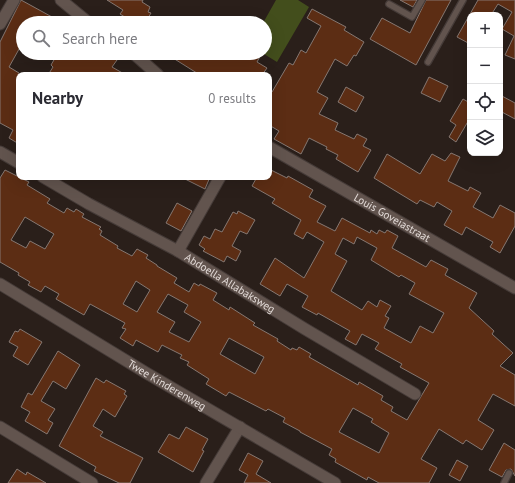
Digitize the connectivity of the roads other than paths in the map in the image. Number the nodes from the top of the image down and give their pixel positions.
1 (14, 0) edge
2 (61, 0) edge
3 (422, 0) edge
4 (463, 0) edge
5 (389, 4) dead end
6 (80, 16) edge
7 (0, 24) edge
8 (141, 60) edge
9 (428, 62) dead end
10 (155, 72) edge
11 (272, 149) edge
12 (0, 152) edge
13 (16, 161) edge
14 (47, 180) edge
15 (218, 180) edge
16 (178, 251) junction
17 (0, 284) edge
18 (515, 288) edge
19 (416, 394) dead end
20 (0, 427) edge
21 (240, 427) junction
22 (509, 473) dead end
23 (92, 483) edge
24 (206, 483) edge
25 (335, 483) edge
26 (504, 483) edge

1 - 7 street
2 - 6 street
3 - 5 lane
4 - 9 lane
8 - 10 street
11 - 18 street, Louis Goveiastraat
12 - 13 street
14 - 16 street, Abdoella Allabaksweg
15 - 16 street
16 - 19 street, Abdoella Allabaksweg
17 - 21 street, Twee Kinderenweg
20 - 23 street
21 - 24 street
21 - 25 street, Twee Kinderenweg
22 - 26 lane

